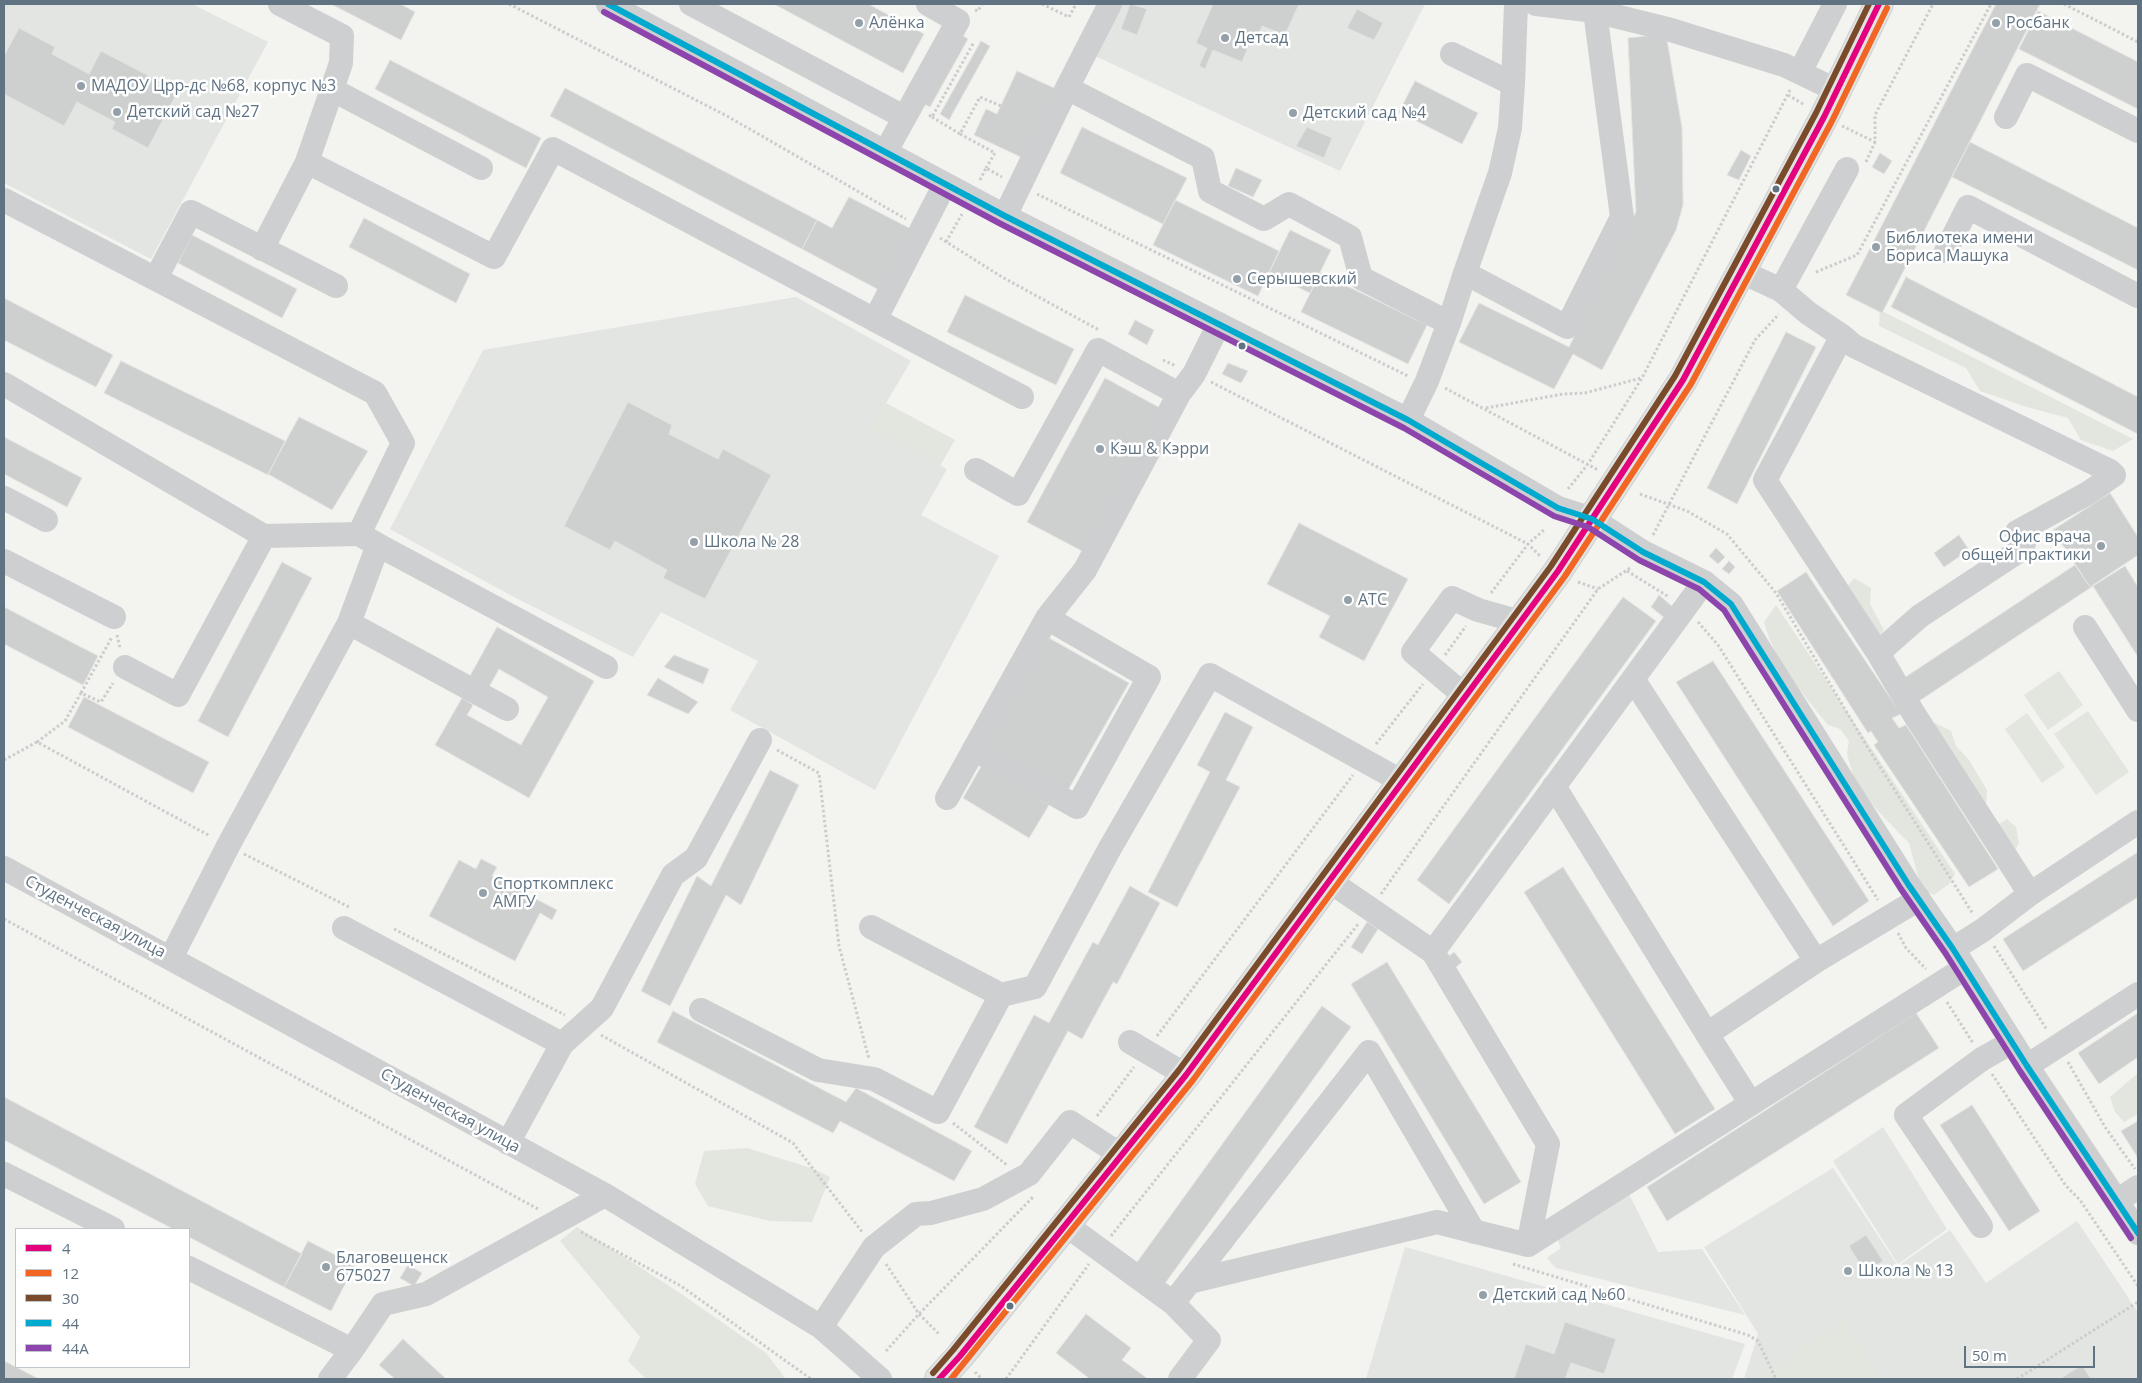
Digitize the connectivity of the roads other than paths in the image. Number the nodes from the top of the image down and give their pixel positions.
1 (280, 4) edge
2 (608, 4) edge
3 (691, 4) edge
4 (928, 4) edge
5 (1110, 4) edge
6 (1516, 4) edge
7 (1536, 4) edge
8 (1835, 4) edge
9 (1879, 4) edge
10 (1596, 7) edge
11 (1452, 54) dead end
12 (1800, 72) junction
13 (1512, 84) junction
14 (1067, 88) junction
15 (333, 90) junction
16 (1836, 90) junction
17 (904, 117) junction
18 (2006, 117) dead end
19 (2138, 131) edge
20 (886, 151) junction
21 (307, 162) junction
22 (481, 168) dead end
23 (1847, 169) dead end
24 (945, 184) junction
25 (4, 200) edge
26 (1005, 216) junction
27 (262, 249) junction
28 (1946, 251) dead end
29 (1742, 272) junction
30 (1465, 274) junction
31 (156, 278) junction
32 (336, 286) dead end
33 (1781, 290) junction
34 (2138, 296) edge
35 (874, 320) junction
36 (1449, 323) junction
37 (1219, 324) junction
38 (1842, 336) junction
39 (4, 384) edge
40 (1179, 394) junction
41 (1022, 396) dead end
42 (1408, 420) junction
43 (976, 470) dead end
44 (4, 498) edge
45 (1592, 519) junction
46 (46, 520) dead end
47 (264, 536) junction
48 (368, 540) junction
49 (4, 561) edge
50 (1704, 582) junction
51 (114, 617) dead end
52 (1047, 618) junction
53 (1521, 622) junction
54 (349, 623) junction
55 (2085, 627) dead end
56 (1878, 653) junction
57 (124, 667) road end
58 (606, 667) dead end
59 (1633, 679) junction
60 (1466, 696) junction
61 (507, 709) dead end
62 (2138, 710) edge
63 (760, 740) road end
64 (974, 749) junction
65 (1401, 781) junction
66 (1554, 786) junction
67 (946, 798) dead end
68 (2138, 822) edge
69 (4, 868) edge
70 (1328, 880) junction
71 (2030, 894) junction
72 (1918, 899) junction
73 (348, 918) road end
74 (871, 927) dead end
75 (1953, 948) junction
76 (1433, 952) junction
77 (171, 958) junction
78 (1816, 961) junction
79 (1965, 968) junction
80 (2138, 994) edge
81 (1001, 996) junction
82 (701, 1010) dead end
83 (1707, 1034) junction
84 (2012, 1042) junction
85 (562, 1044) junction
86 (1138, 1047) road end
87 (2027, 1066) junction
88 (1186, 1075) junction
89 (1746, 1096) dead end
90 (508, 1142) junction
91 (1121, 1155) junction
92 (4, 1174) edge
93 (2138, 1187) edge
94 (605, 1195) junction
95 (2117, 1201) junction
96 (1066, 1225) junction
97 (1981, 1226) dead end
98 (111, 1228) edge
99 (1474, 1232) junction
100 (2138, 1233) edge
101 (1528, 1245) junction
102 (190, 1269) edge
103 (1189, 1282) junction
104 (1173, 1303) junction
105 (821, 1327) junction
106 (352, 1350) junction
107 (334, 1378) edge
108 (880, 1379) edge
109 (938, 1379) edge
110 (1180, 1379) edge

1 - 15 street
2 - 20 street
3 - 17 street
4 - 17 street
5 - 14 street
6 - 13 street
7 - 10 street
8 - 12 street
9 - 16 main road
10 - 12 street
10 - 30 street
11 - 13 street
12 - 16 street
13 - 30 street
14 - 26 street
14 - 36 street
15 - 21 street
15 - 22 street
16 - 29 main road
17 - 20 street
18 - 19 street
20 - 24 street
21 - 27 street
21 - 35 street
23 - 33 street
24 - 26 street
24 - 35 street
25 - 31 street
26 - 37 street
27 - 31 street
27 - 32 street
28 - 34 street
29 - 33 street
29 - 45 main road
30 - 36 street
31 - 48 street
33 - 38 street
35 - 41 street
36 - 42 street
37 - 40 street
37 - 42 street
38 - 56 street
38 - 56 street
39 - 47 street
40 - 43 street
40 - 52 street
42 - 45 street
44 - 46 street
45 - 50 street
45 - 53 main road
47 - 48 street
47 - 57 street
48 - 54 street
48 - 58 street
49 - 51 street
50 - 59 street
50 - 72 street
52 - 64 street
52 - 64 street
53 - 60 main road
53 - 60 street
54 - 61 street
54 - 77 street
55 - 62 street
56 - 71 street
59 - 66 street
59 - 78 street
60 - 65 main road
63 - 85 street
64 - 67 street
65 - 70 main road
65 - 81 street
66 - 76 street
66 - 83 street
68 - 71 street
69 - 77 street, Студенческая улица
70 - 76 street
70 - 88 main road
71 - 75 street
72 - 75 street
72 - 78 street
73 - 85 street
74 - 81 street
75 - 79 street
76 - 101 street
77 - 90 street, Студенческая улица
78 - 83 street
79 - 84 street
79 - 101 street
80 - 87 street
81 - 82 street
83 - 89 street
84 - 87 street
84 - 97 street
85 - 90 street
86 - 88 street
87 - 95 street
88 - 91 main road
90 - 94 street, Студенческая улица
91 - 96 main road
91 - 105 street
92 - 98 street
93 - 95 street
94 - 105 street, Студенческая улица
94 - 106 street
95 - 100 street
96 - 104 street
96 - 109 main road
99 - 101 street
99 - 103 street
99 - 103 street
102 - 106 street
103 - 104 street
104 - 110 street
105 - 108 street, Студенческая улица
106 - 107 street

